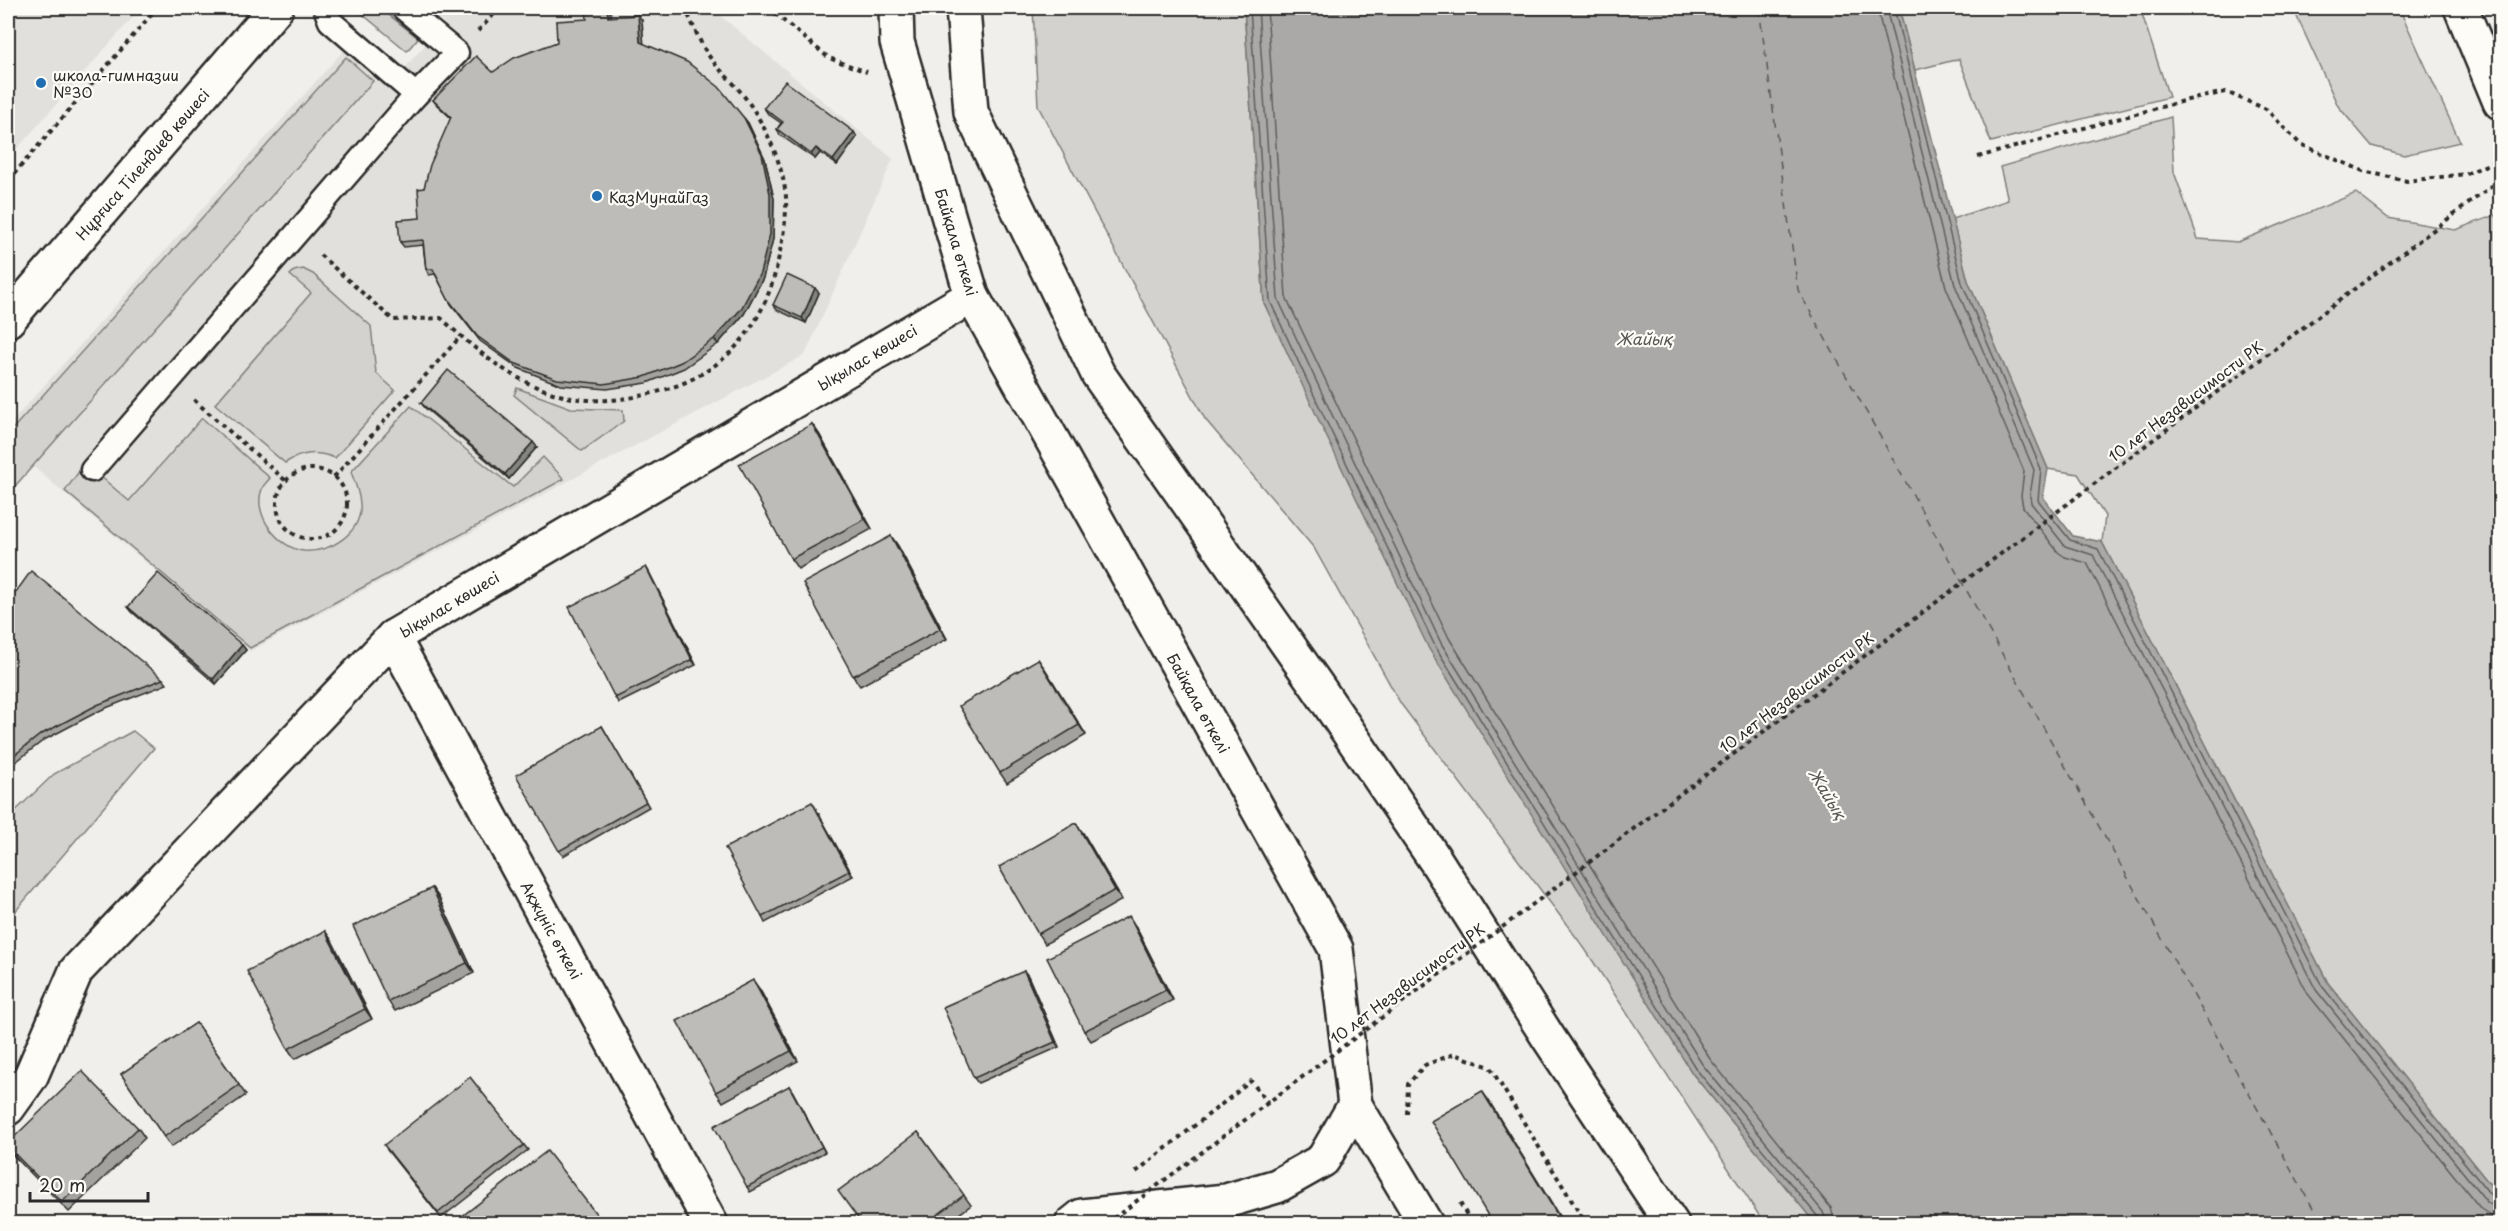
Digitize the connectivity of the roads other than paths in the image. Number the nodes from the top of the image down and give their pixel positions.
1 (276, 8) edge
2 (325, 8) edge
3 (403, 8) edge
4 (896, 8) edge
5 (963, 8) edge
6 (2461, 8) edge
7 (416, 95) junction
8 (2500, 102) edge
9 (972, 296) junction
10 (8, 320) edge
11 (92, 470) dead end
12 (393, 637) junction
13 (1355, 1105) junction
14 (8, 1108) edge
15 (1215, 1212) edge
16 (711, 1224) edge
17 (1072, 1224) edge
18 (1426, 1224) edge
19 (1672, 1224) edge

1 - 10 street, Нұрғиса Тілендиев көшесі
2 - 7 lane
3 - 7 lane
4 - 9 street, Байқала өткелі
5 - 19 street
6 - 8 street
7 - 11 lane
9 - 12 street, Ықылас көшесі
9 - 13 street, Байқала өткелі
12 - 14 street, Ықылас көшесі
12 - 16 street, Ақжүніс өткелі
13 - 15 street
13 - 18 street
15 - 17 street

